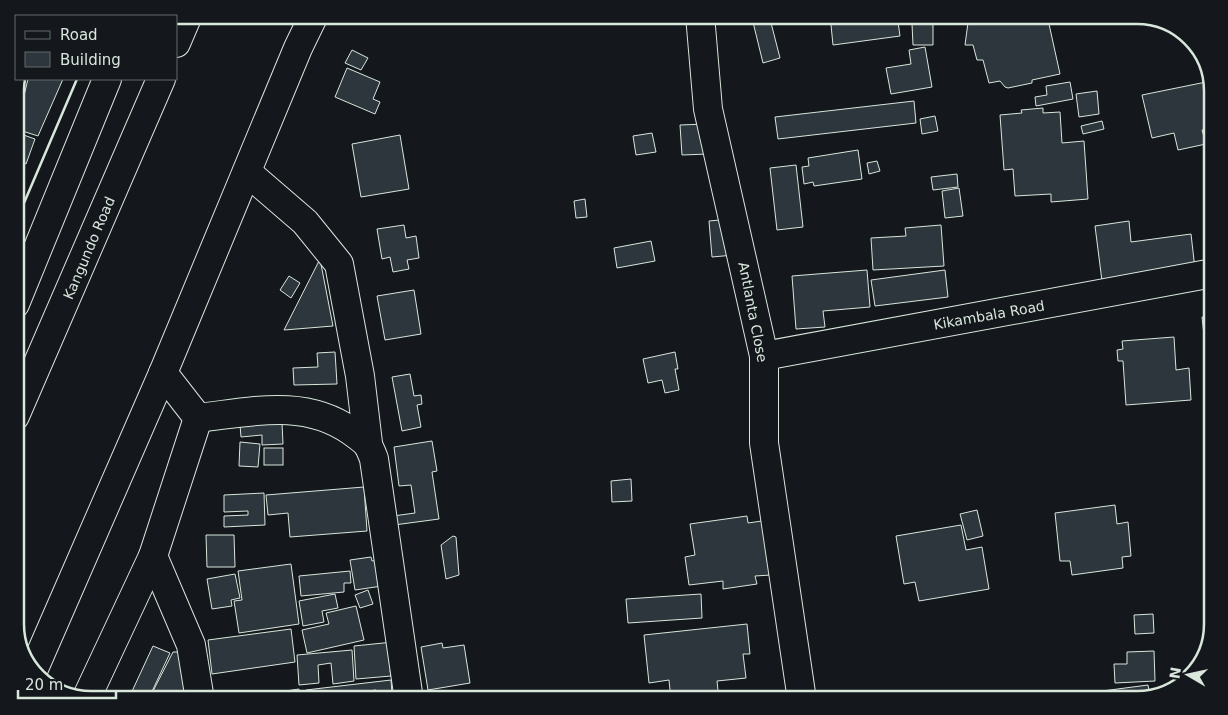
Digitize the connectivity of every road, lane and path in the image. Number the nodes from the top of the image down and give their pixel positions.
1 (184, 24) edge
2 (310, 24) edge
3 (701, 24) edge
4 (178, 38) edge
5 (107, 80) edge
6 (161, 80) edge
7 (247, 172) junction
8 (1204, 275) edge
9 (24, 282) edge
10 (764, 356) junction
11 (163, 373) junction
12 (24, 395) edge
13 (198, 418) junction
14 (368, 444) junction
15 (153, 556) junction
16 (36, 663) edge
17 (90, 691) edge
18 (199, 691) edge
19 (408, 691) edge
20 (801, 691) edge

1 - 4 main road
2 - 7 main road
3 - 10 main road, Antlanta Close
5 - 9 main road
6 - 12 main road, Kangundo Road
7 - 11 main road
7 - 14 main road
8 - 10 main road, Kikambala Road
10 - 20 main road, Antlanta Close
11 - 13 main road
11 - 16 main road
13 - 14 main road
13 - 15 main road
14 - 19 main road
15 - 17 main road
15 - 18 main road

